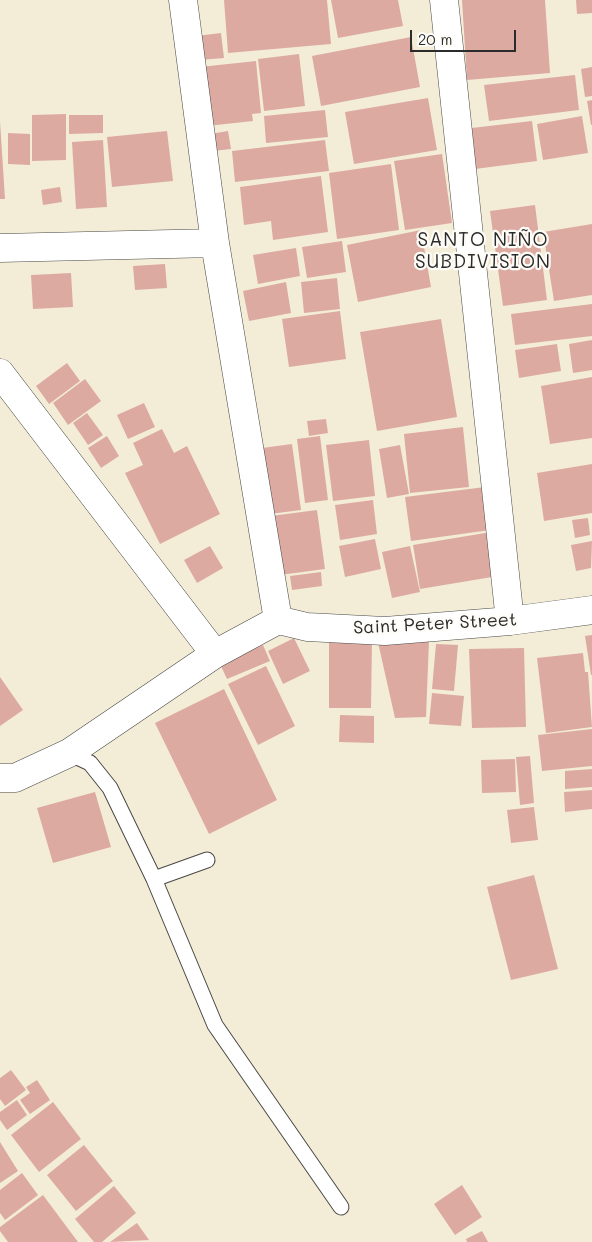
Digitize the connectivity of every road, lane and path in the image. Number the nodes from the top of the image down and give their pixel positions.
1 (183, 0) edge
2 (444, 0) edge
3 (215, 243) junction
4 (0, 248) edge
5 (0, 373) edge
6 (592, 610) edge
7 (278, 620) junction
8 (510, 622) junction
9 (216, 654) junction
10 (69, 753) junction
11 (0, 778) edge
12 (207, 860) dead end
13 (154, 879) junction
14 (341, 1207) dead end

1 - 3 street
2 - 8 street
3 - 4 street
3 - 7 street
5 - 9 street
6 - 8 street, Saint Peter Street
7 - 8 street, Saint Peter Street
7 - 9 street
9 - 10 street
10 - 11 street
10 - 13 lane
12 - 13 lane
13 - 14 lane

